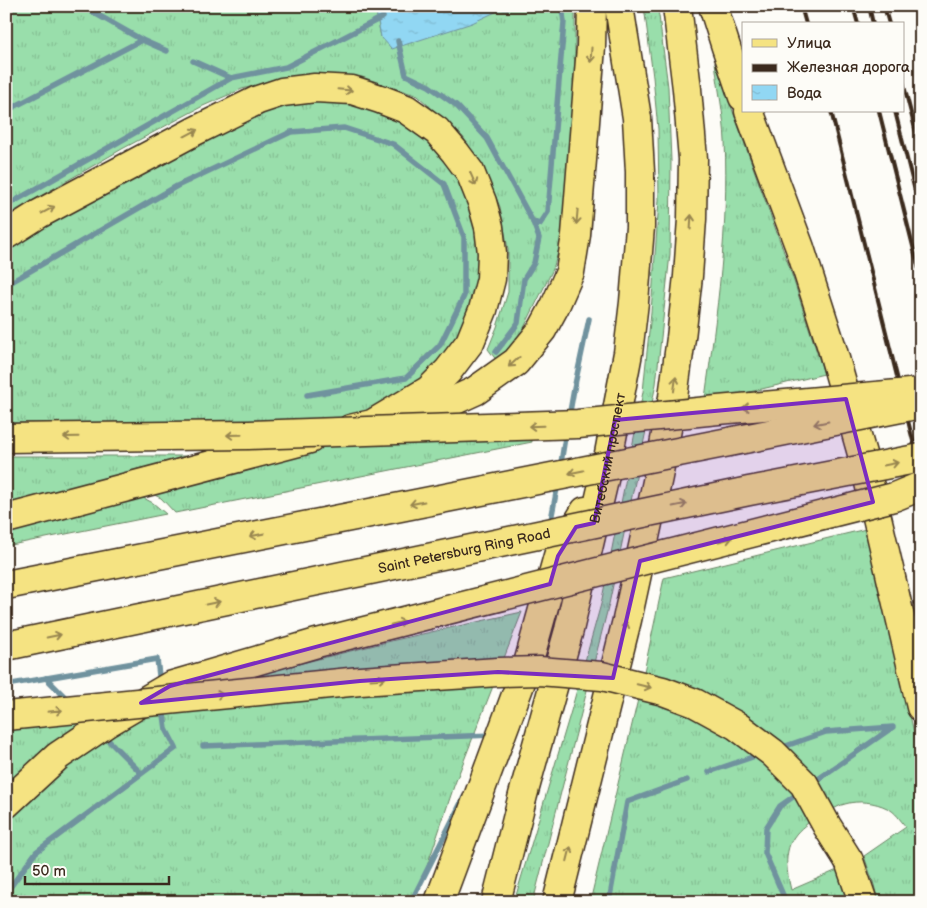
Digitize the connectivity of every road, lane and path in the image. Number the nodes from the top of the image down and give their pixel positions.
1 (592, 6) edge
2 (619, 6) edge
3 (677, 6) edge
4 (713, 6) edge
5 (742, 93) edge
6 (748, 112) edge
7 (6, 235) edge
8 (921, 392) edge
9 (921, 404) edge
10 (372, 424) junction
11 (6, 438) edge
12 (921, 458) edge
13 (604, 480) junction
14 (921, 486) edge
15 (6, 519) edge
16 (6, 584) edge
17 (6, 646) edge
18 (921, 706) edge
19 (6, 716) edge
20 (6, 804) edge
21 (440, 902) edge
22 (496, 902) edge
23 (557, 902) edge
24 (863, 902) edge

1 -> 10 main road
2 - 13 main road, Витебский проспект
23 -> 3 main road
4 - 5 main road
6 - 18 main road
7 -> 10 main road
8 -> 11 main road, bridge
9 -> 16 main road, bridge
10 - 15 main road
17 -> 12 main road, Saint Petersburg Ring Road, bridge
13 - 21 main road
13 - 22 main road, Витебский проспект
20 -> 14 main road, bridge
19 -> 24 main road, bridge

